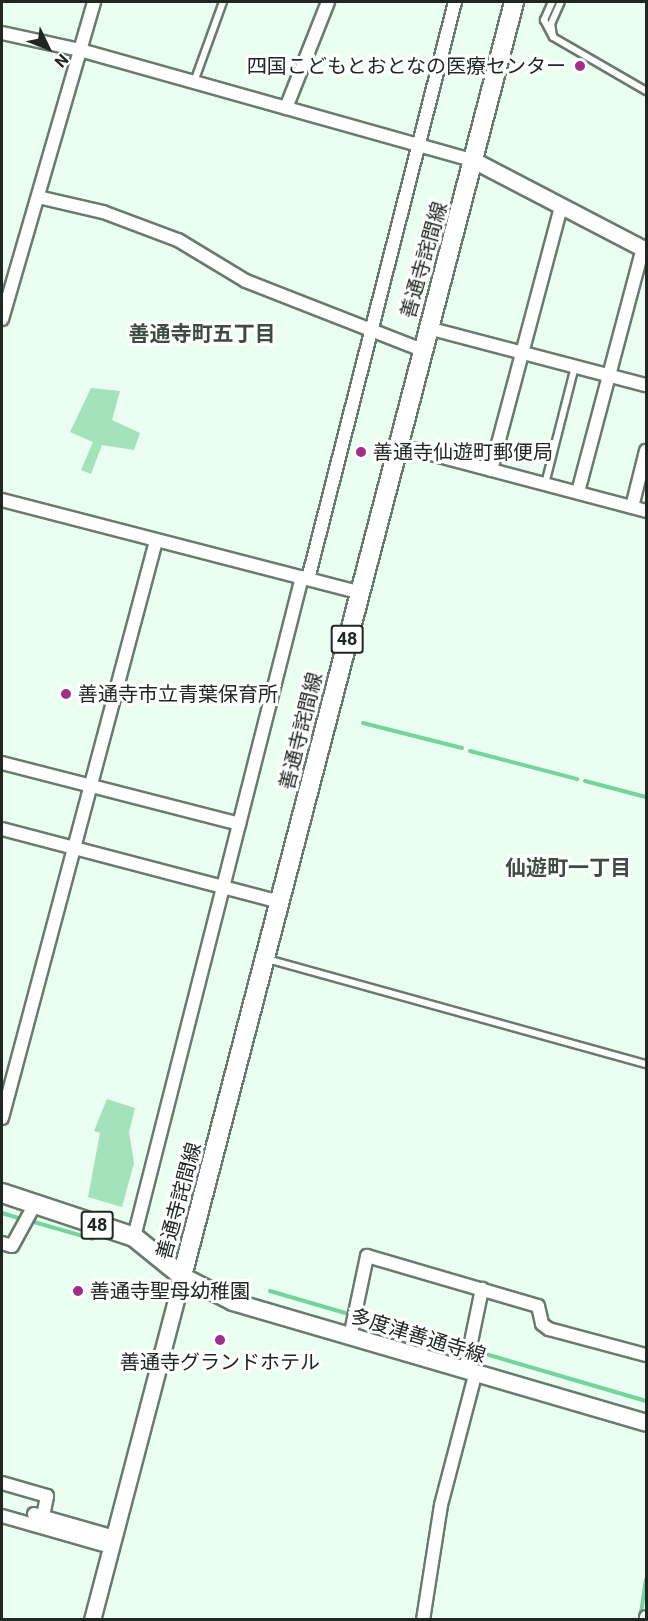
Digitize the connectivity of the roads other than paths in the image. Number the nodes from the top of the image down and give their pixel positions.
1 (94, 2) edge
2 (223, 2) edge
3 (328, 2) edge
4 (455, 2) edge
5 (514, 2) edge
6 (552, 2) edge
7 (561, 2) edge
8 (2, 33) edge
9 (553, 37) junction
10 (80, 50) junction
11 (194, 82) junction
12 (646, 92) edge
13 (286, 108) junction
14 (417, 145) junction
15 (475, 161) junction
16 (38, 197) junction
17 (561, 206) junction
18 (645, 249) edge
19 (2, 319) edge
20 (428, 328) junction
21 (369, 332) junction
22 (422, 350) junction
23 (522, 352) junction
24 (575, 366) junction
25 (609, 375) junction
26 (646, 385) edge
27 (397, 445) junction
28 (646, 451) edge
29 (491, 470) junction
30 (545, 484) junction
31 (578, 492) junction
32 (2, 500) edge
33 (632, 507) junction
34 (646, 510) edge
35 (156, 541) junction
36 (305, 578) junction
37 (359, 591) junction
38 (2, 763) edge
39 (90, 784) junction
40 (239, 824) junction
41 (2, 829) edge
42 (73, 850) junction
43 (225, 888) junction
44 (280, 902) junction
45 (266, 959) junction
46 (646, 1064) edge
47 (2, 1118) edge
48 (2, 1193) edge
49 (35, 1204) junction
50 (134, 1238) junction
51 (2, 1243) edge
52 (183, 1276) junction
53 (482, 1289) junction
54 (353, 1322) junction
55 (646, 1355) edge
56 (470, 1373) junction
57 (646, 1424) edge
58 (2, 1483) edge
59 (2, 1516) edge
60 (113, 1542) junction
61 (92, 1620) edge
62 (423, 1620) edge

1 - 10 street
2 - 11 lane
3 - 13 street
4 - 14 street
5 - 15 main road, 善通寺詫間線 / 48
6 - 9 lane
7 - 9 lane
8 - 10 street
9 - 12 lane
10 - 11 street
10 - 16 street
11 - 13 street
13 - 14 street
14 - 15 street
14 - 21 street
15 - 17 street
15 - 20 main road, 善通寺詫間線 / 48
16 - 19 street
16 - 21 street
17 - 18 street
17 - 23 street
18 - 25 street
20 - 22 main road, 善通寺詫間線 / 48
20 - 23 street
21 - 22 street
21 - 36 street
22 - 27 main road, 善通寺詫間線 / 48
23 - 24 street
23 - 29 street
24 - 25 street
24 - 30 lane
25 - 26 street
25 - 31 street
27 - 29 street
27 - 37 main road, 善通寺詫間線 / 48
28 - 33 street
29 - 30 street
30 - 31 street
31 - 33 street
32 - 35 street
33 - 34 street
35 - 36 street
35 - 39 street
36 - 37 street
36 - 40 street
37 - 44 main road, 善通寺詫間線 / 48
38 - 39 street
39 - 40 street
39 - 42 street
40 - 43 street
41 - 42 street
42 - 43 street
42 - 47 street
43 - 44 street
43 - 50 street
44 - 45 main road, 善通寺詫間線 / 48
45 - 46 lane
45 - 52 main road, 善通寺詫間線 / 48
48 - 49 main road, 善通寺詫間線 / 48
49 - 50 main road, 善通寺詫間線 / 48
49 - 51 street
50 - 52 main road, 善通寺詫間線 / 48
52 - 54 main road, 多度津善通寺線
52 - 60 street
53 - 54 street
53 - 55 street
53 - 56 street
54 - 56 main road, 多度津善通寺線
56 - 57 main road, 多度津善通寺線
56 - 62 street
58 - 60 street
59 - 60 street
60 - 61 street

